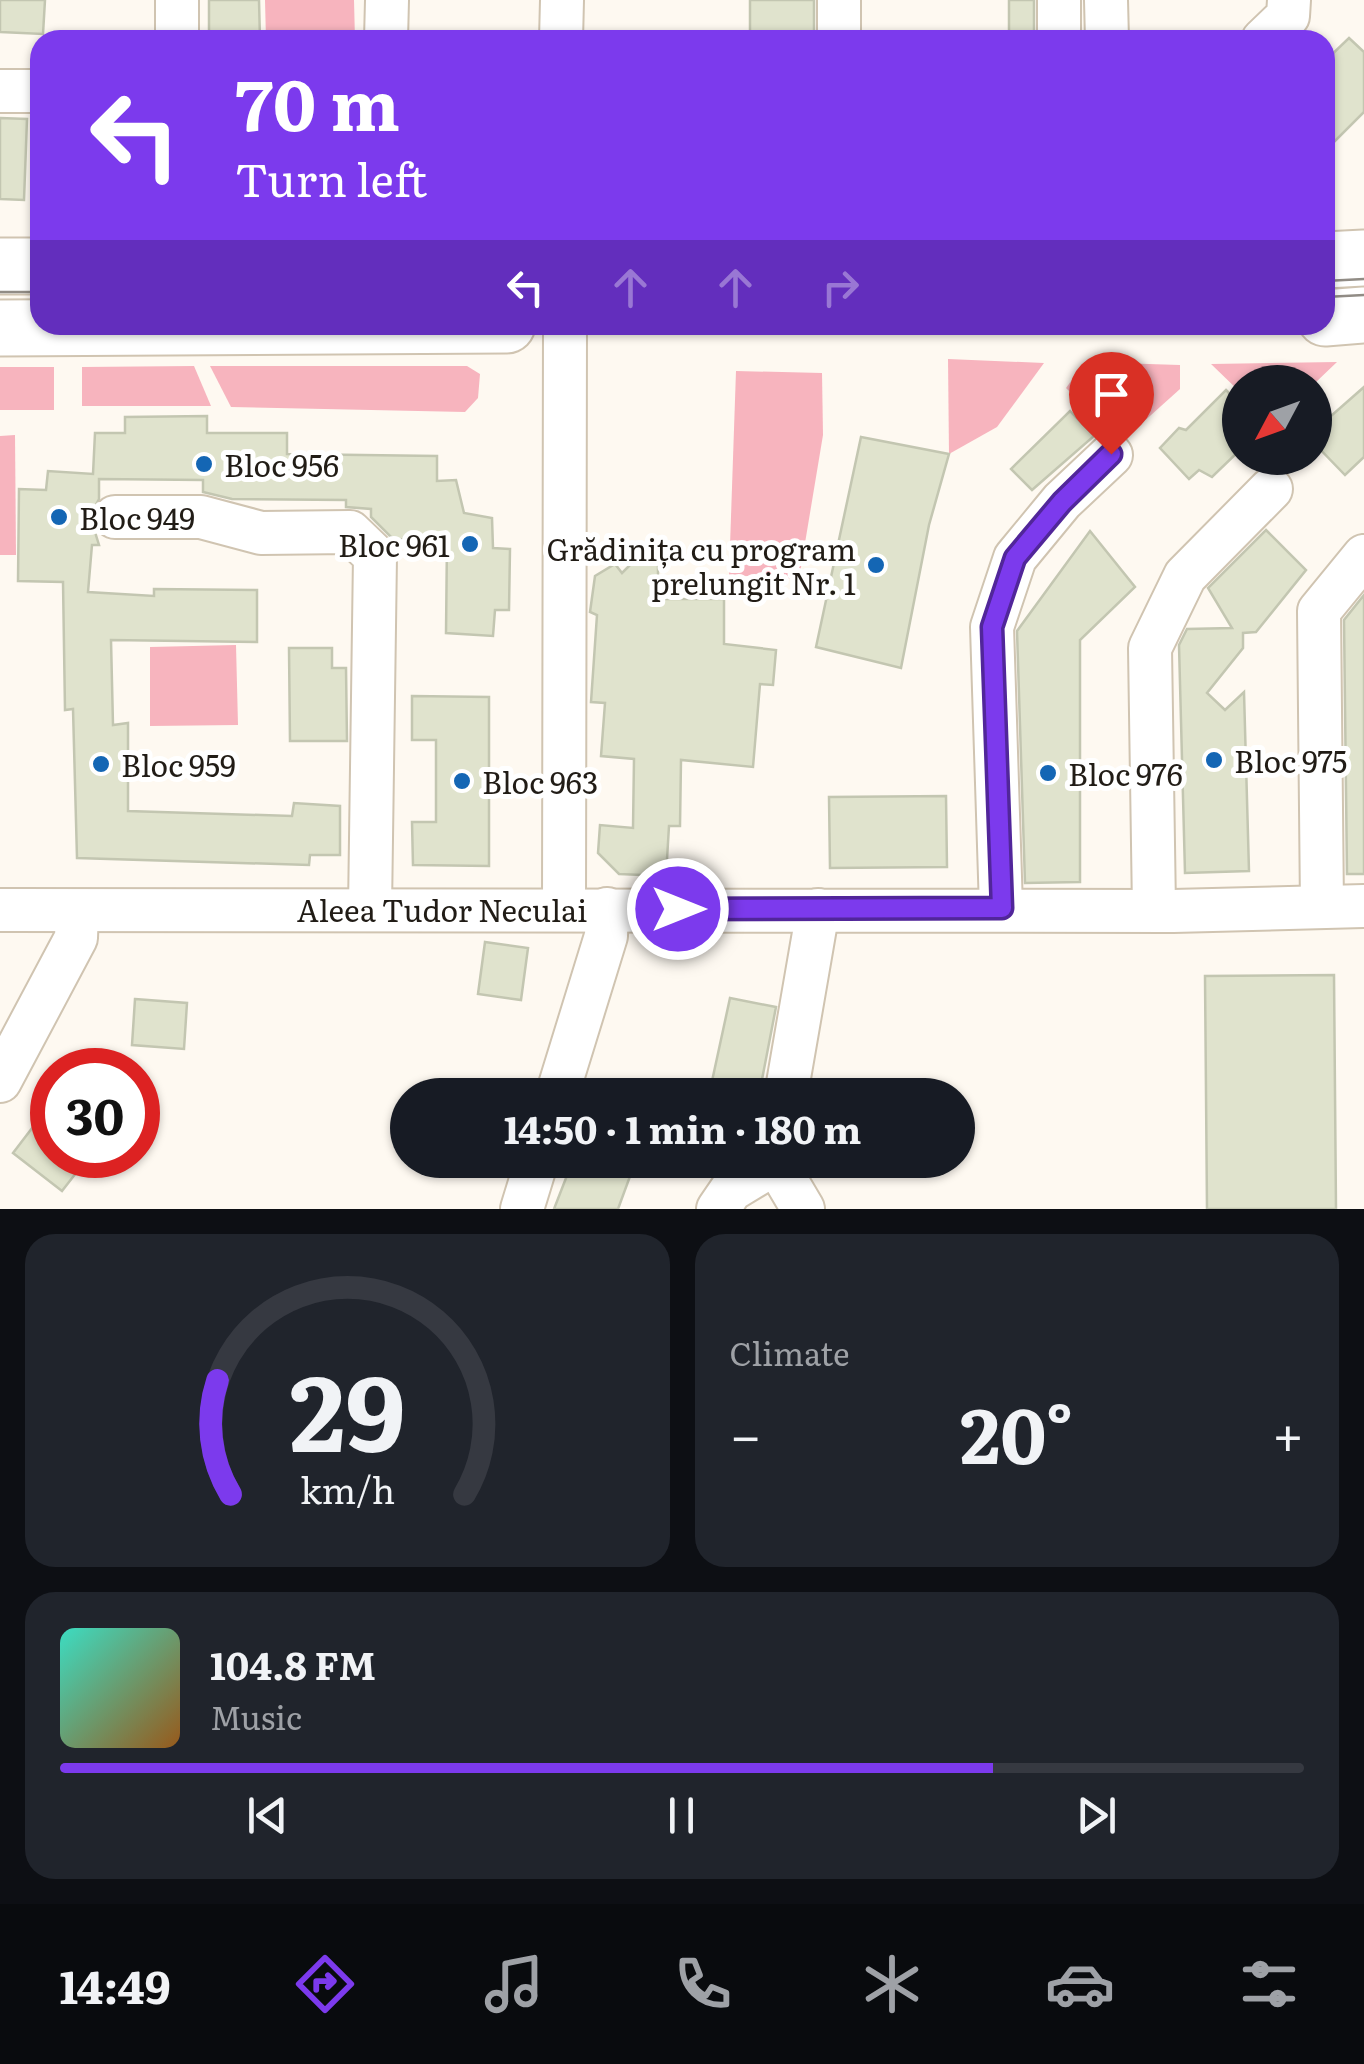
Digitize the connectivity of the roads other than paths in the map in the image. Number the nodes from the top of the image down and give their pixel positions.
1 (177, 0) edge
2 (387, 0) edge
3 (562, 0) edge
4 (839, 0) edge
5 (1059, 0) edge
6 (1106, 0) edge
7 (1289, 0) edge
8 (177, 30) edge
9 (386, 30) edge
10 (561, 30) edge
11 (839, 30) edge
12 (1059, 30) edge
13 (1107, 30) edge
14 (1273, 30) edge
15 (0, 91) edge
16 (30, 91) edge
17 (1364, 258) edge
18 (1335, 259) edge
19 (0, 266) edge
20 (30, 266) edge
21 (1364, 315) edge
22 (1335, 317) edge
23 (0, 328) edge
24 (30, 328) edge
25 (565, 335) edge
26 (1111, 454) dead end
27 (1271, 489) dead end
28 (116, 517) dead end
29 (1364, 556) edge
30 (1364, 906) edge
31 (1322, 907) junction
32 (564, 908) junction
33 (1002, 908) junction
34 (370, 909) junction
35 (608, 909) junction
36 (1154, 909) junction
37 (0, 910) edge
38 (818, 910) junction
39 (78, 911) junction
40 (562, 1078) edge
41 (789, 1078) edge
42 (0, 1080) edge
43 (531, 1178) edge
44 (749, 1178) edge
45 (784, 1178) edge
46 (522, 1209) edge
47 (718, 1209) edge
48 (803, 1209) edge

1 - 8 street
2 - 9 street
3 - 10 street
4 - 11 street
5 - 12 street
6 - 13 street
7 - 14 street
15 - 16 street
17 - 18 main road
19 - 20 main road
21 - 22 main road
23 - 24 main road
25 - 32 street
26 - 33 street
27 - 36 street
28 - 34 street
29 - 31 street
30 - 31 street, Aleea Tudor Neculai
31 - 36 street, Aleea Tudor Neculai
32 - 34 street, Aleea Tudor Neculai
32 - 35 street, Aleea Tudor Neculai
33 - 36 street, Aleea Tudor Neculai
33 - 38 street, Aleea Tudor Neculai
34 - 39 street, Aleea Tudor Neculai
35 - 38 street, Aleea Tudor Neculai
35 - 40 street
37 - 39 street, Aleea Tudor Neculai
38 - 41 street
39 - 42 street
43 - 46 street
44 - 47 street
45 - 48 street

